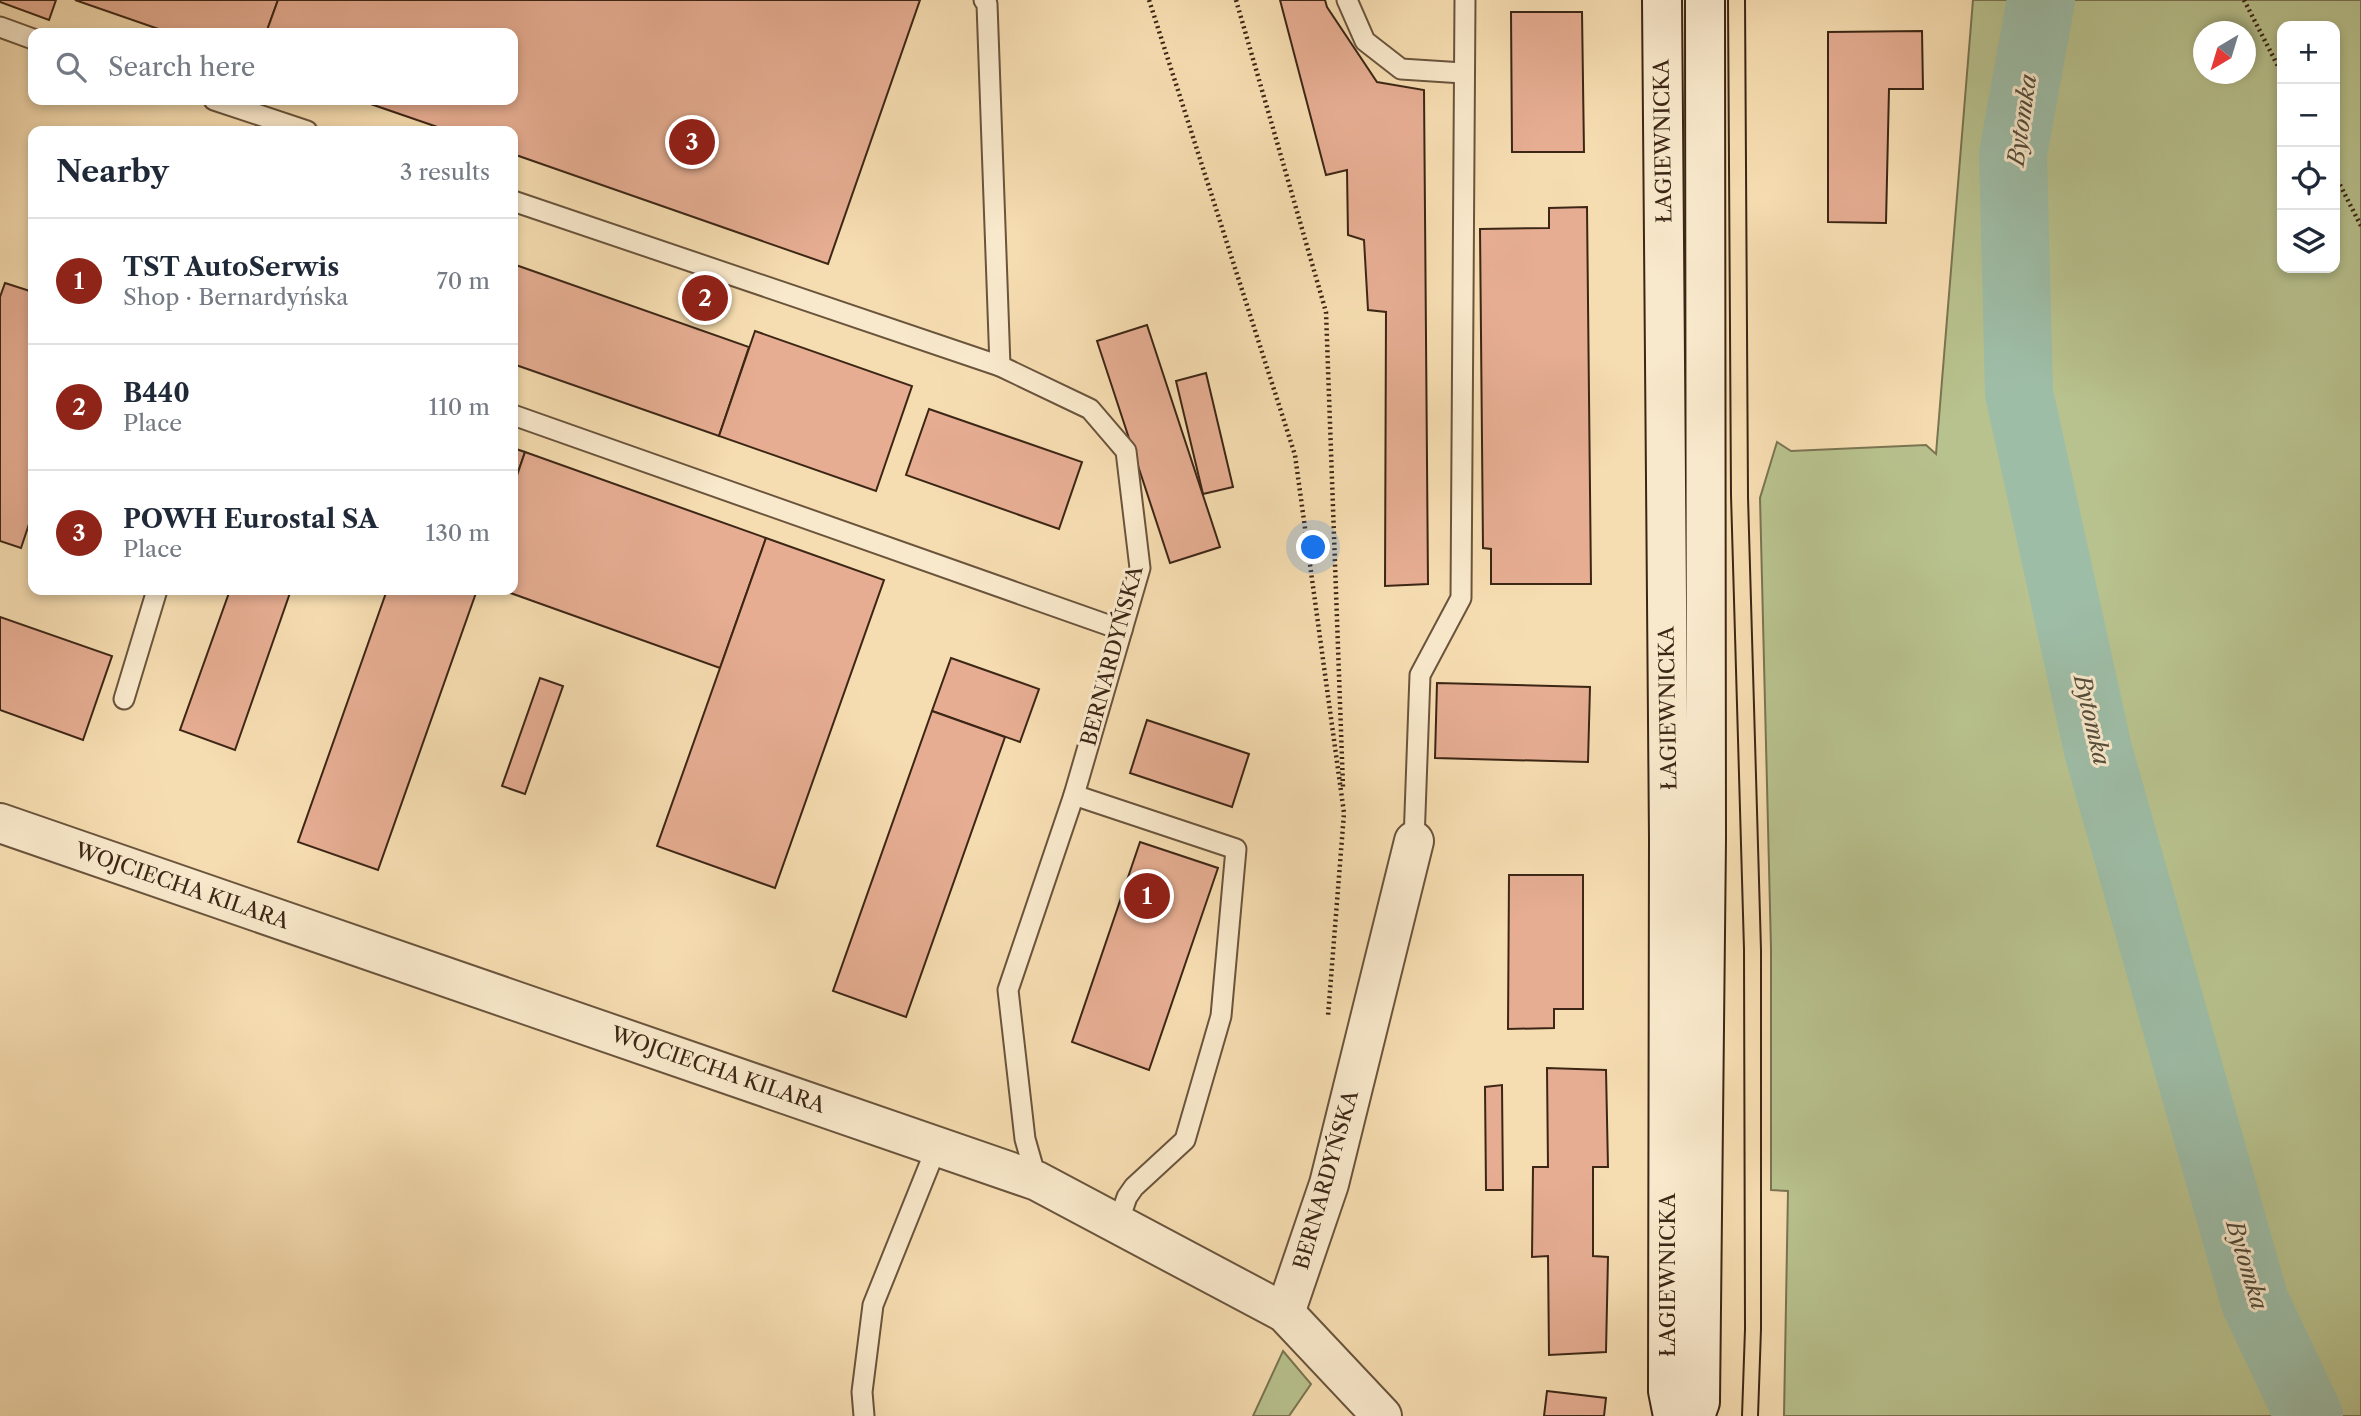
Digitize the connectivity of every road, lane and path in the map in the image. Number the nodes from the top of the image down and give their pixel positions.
1 (984, 0) edge
2 (1149, 0) edge
3 (1236, 0) edge
4 (1347, 0) edge
5 (1465, 0) edge
6 (1662, 0) edge
7 (1705, 0) edge
8 (2244, 0) edge
9 (0, 27) edge
10 (28, 36) edge
11 (2277, 64) edge
12 (1464, 72) junction
13 (229, 105) edge
14 (292, 126) edge
15 (2340, 186) edge
16 (518, 203) edge
17 (2361, 226) edge
18 (1000, 366) junction
19 (518, 417) edge
20 (155, 595) edge
21 (1122, 630) junction
22 (124, 699) dead end
23 (1073, 795) junction
24 (1344, 813) junction
25 (0, 824) edge
26 (1414, 841) joint
27 (1328, 1018) dead end
28 (937, 1146) junction
29 (1037, 1181) junction
30 (1118, 1223) junction
31 (1285, 1313) junction
32 (864, 1416) edge
33 (1382, 1416) edge
34 (1673, 1416) edge
35 (1695, 1416) edge

1 - 18 lane
2 - 24 path
3 - 24 path
4 - 12 lane
5 - 12 lane
6 - 34 main road, ŁAGIEWNICKA
7 - 35 main road, ŁAGIEWNICKA
8 - 11 path
9 - 10 lane
12 - 26 lane
13 - 14 lane
15 - 17 path
16 - 18 lane, BERNARDYŃSKA
18 - 21 lane, BERNARDYŃSKA
19 - 21 lane
20 - 22 lane
21 - 23 lane, BERNARDYŃSKA
23 - 29 lane, BERNARDYŃSKA
23 - 30 lane
24 - 27 path
25 - 28 main road, WOJCIECHA KILARA
26 - 31 main road, BERNARDYŃSKA
28 - 29 main road, WOJCIECHA KILARA
28 - 32 lane
29 - 30 main road, WOJCIECHA KILARA
30 - 31 main road, WOJCIECHA KILARA
31 - 33 main road, WOJCIECHA KILARA

